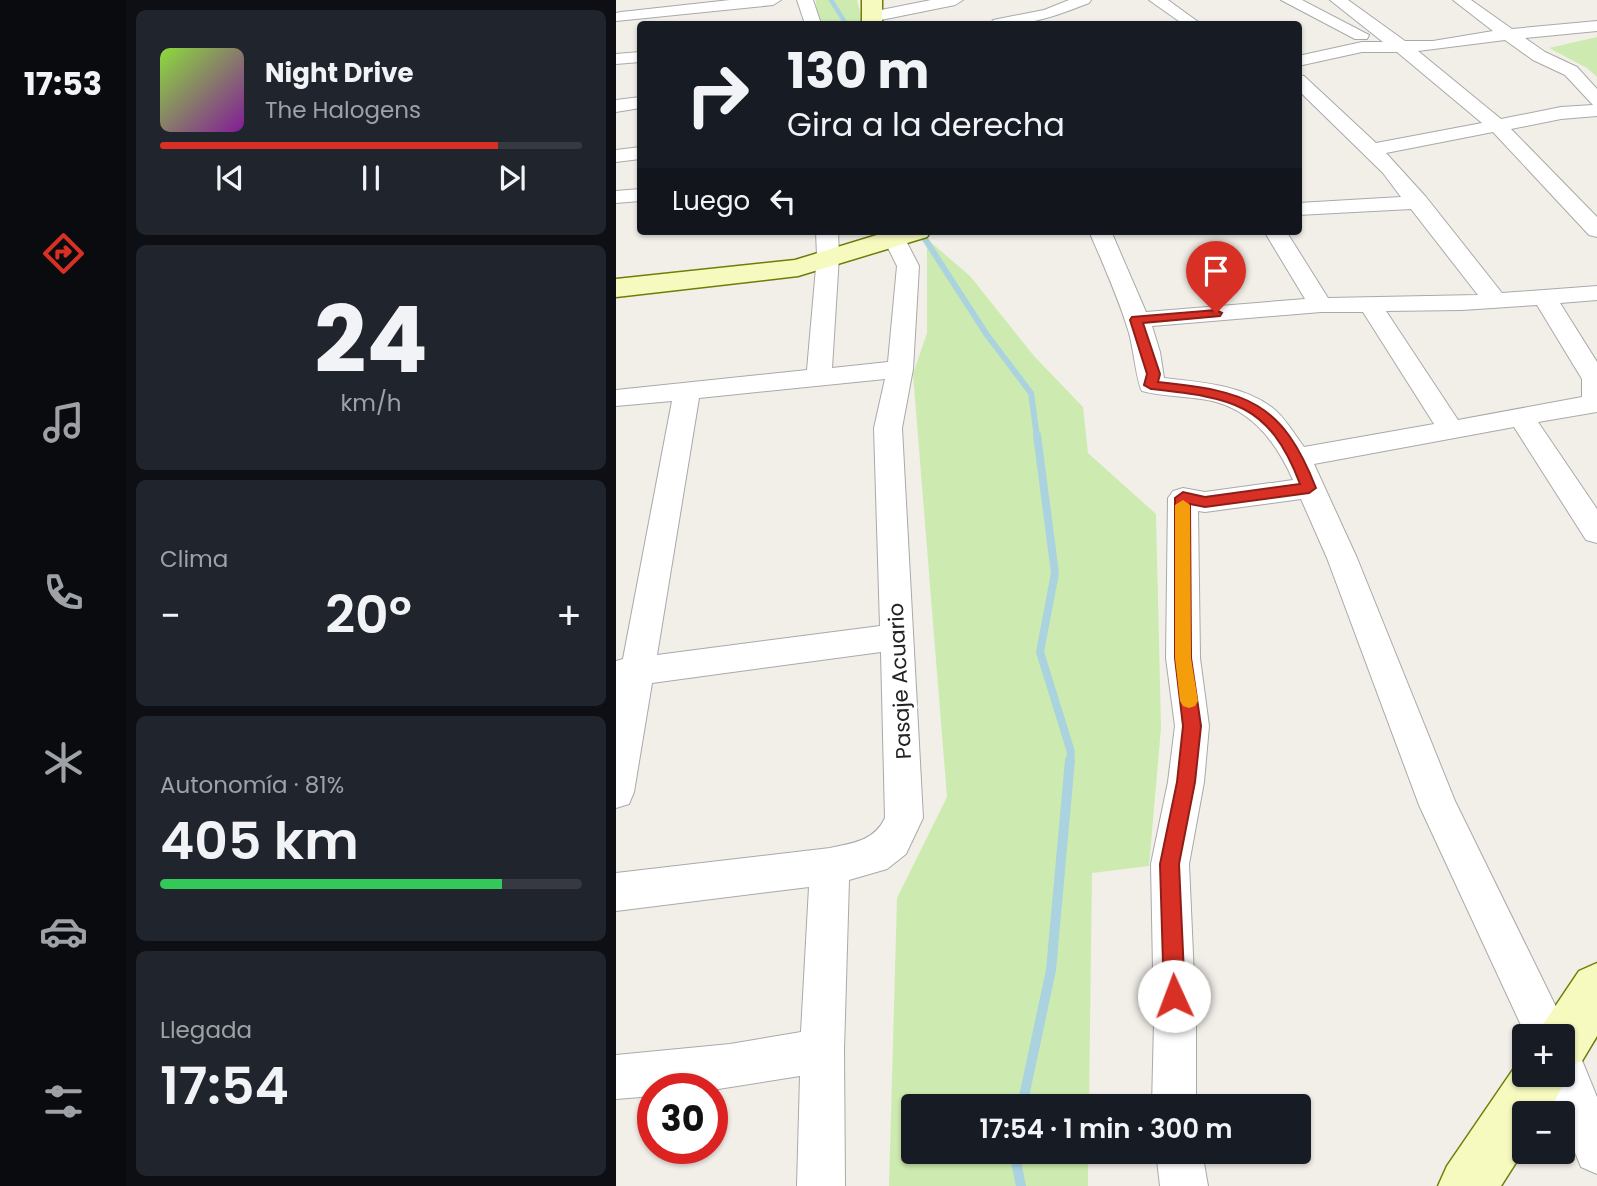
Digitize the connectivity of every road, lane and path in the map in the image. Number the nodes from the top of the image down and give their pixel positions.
1 (628, 0) edge
2 (774, 0) edge
3 (806, 0) edge
4 (955, 0) edge
5 (1157, 0) edge
6 (1289, 0) edge
7 (1338, 0) edge
8 (1461, 0) edge
9 (1075, 5) edge
10 (872, 14) edge
11 (637, 21) edge
12 (638, 21) edge
13 (812, 21) edge
14 (1011, 21) edge
15 (1188, 21) edge
16 (619, 24) edge
17 (1597, 26) edge
18 (1511, 34) junction
19 (1375, 48) junction
20 (1404, 48) junction
21 (637, 57) edge
22 (616, 59) edge
23 (1302, 60) edge
24 (1302, 83) edge
25 (1597, 100) edge
26 (637, 103) edge
27 (616, 106) edge
28 (1597, 110) edge
29 (1497, 125) junction
30 (1372, 150) junction
31 (637, 153) edge
32 (616, 156) edge
33 (637, 195) edge
34 (616, 197) edge
35 (1418, 202) junction
36 (1302, 209) edge
37 (1597, 230) edge
38 (906, 235) edge
39 (1102, 235) edge
40 (1277, 235) edge
41 (828, 244) edge
42 (616, 288) edge
43 (1597, 293) edge
44 (1545, 296) junction
45 (1495, 300) junction
46 (1321, 305) junction
47 (1371, 306) junction
48 (1136, 320) junction
49 (900, 369) junction
50 (819, 377) junction
51 (687, 391) junction
52 (616, 398) edge
53 (1595, 403) edge
54 (1521, 417) junction
55 (1451, 430) junction
56 (1303, 473) junction
57 (1597, 532) edge
58 (898, 637) junction
59 (627, 671) edge
60 (616, 792) edge
61 (830, 866) junction
62 (616, 892) edge
63 (1542, 1024) edge
64 (822, 1050) junction
65 (616, 1077) edge
66 (1533, 1087) edge
67 (1570, 1087) edge
68 (1174, 1094) edge
69 (1597, 1151) edge
70 (1181, 1164) edge
71 (821, 1186) edge
72 (1184, 1186) edge
73 (1467, 1186) edge

1 - 16 street
2 - 12 street
3 - 13 street
4 - 10 street
5 - 15 street
6 - 19 street
7 - 20 street
8 - 18 street
9 - 14 street
11 - 16 street
17 - 18 street
18 - 20 street
18 - 25 street
19 - 20 street
19 - 23 street
20 - 29 street
21 - 22 street
24 - 30 street
26 - 27 street
28 - 29 street
29 - 30 street
29 - 37 street
30 - 35 street
31 - 32 street
33 - 34 street
35 - 36 street
35 - 45 street
38 - 41 street
38 - 49 street, Pasaje Acuario
39 - 48 street
40 - 46 street
41 - 42 street
41 - 50 street
43 - 44 street
44 - 45 street
44 - 53 street
45 - 47 street
46 - 47 street
46 - 48 street
47 - 55 street
48 - 56 street
49 - 50 street
49 - 58 street, Pasaje Acuario
50 - 51 street
51 - 52 street
51 - 59 street
53 - 54 street
54 - 55 street
54 - 57 street
55 - 56 street
56 - 63 street
56 - 68 street
58 - 59 street
58 - 61 street, Pasaje Acuario
59 - 60 street
61 - 62 street, Pasaje Acuario
61 - 64 street
64 - 65 street
64 - 71 street
66 - 73 street
67 - 69 street
70 - 72 street

